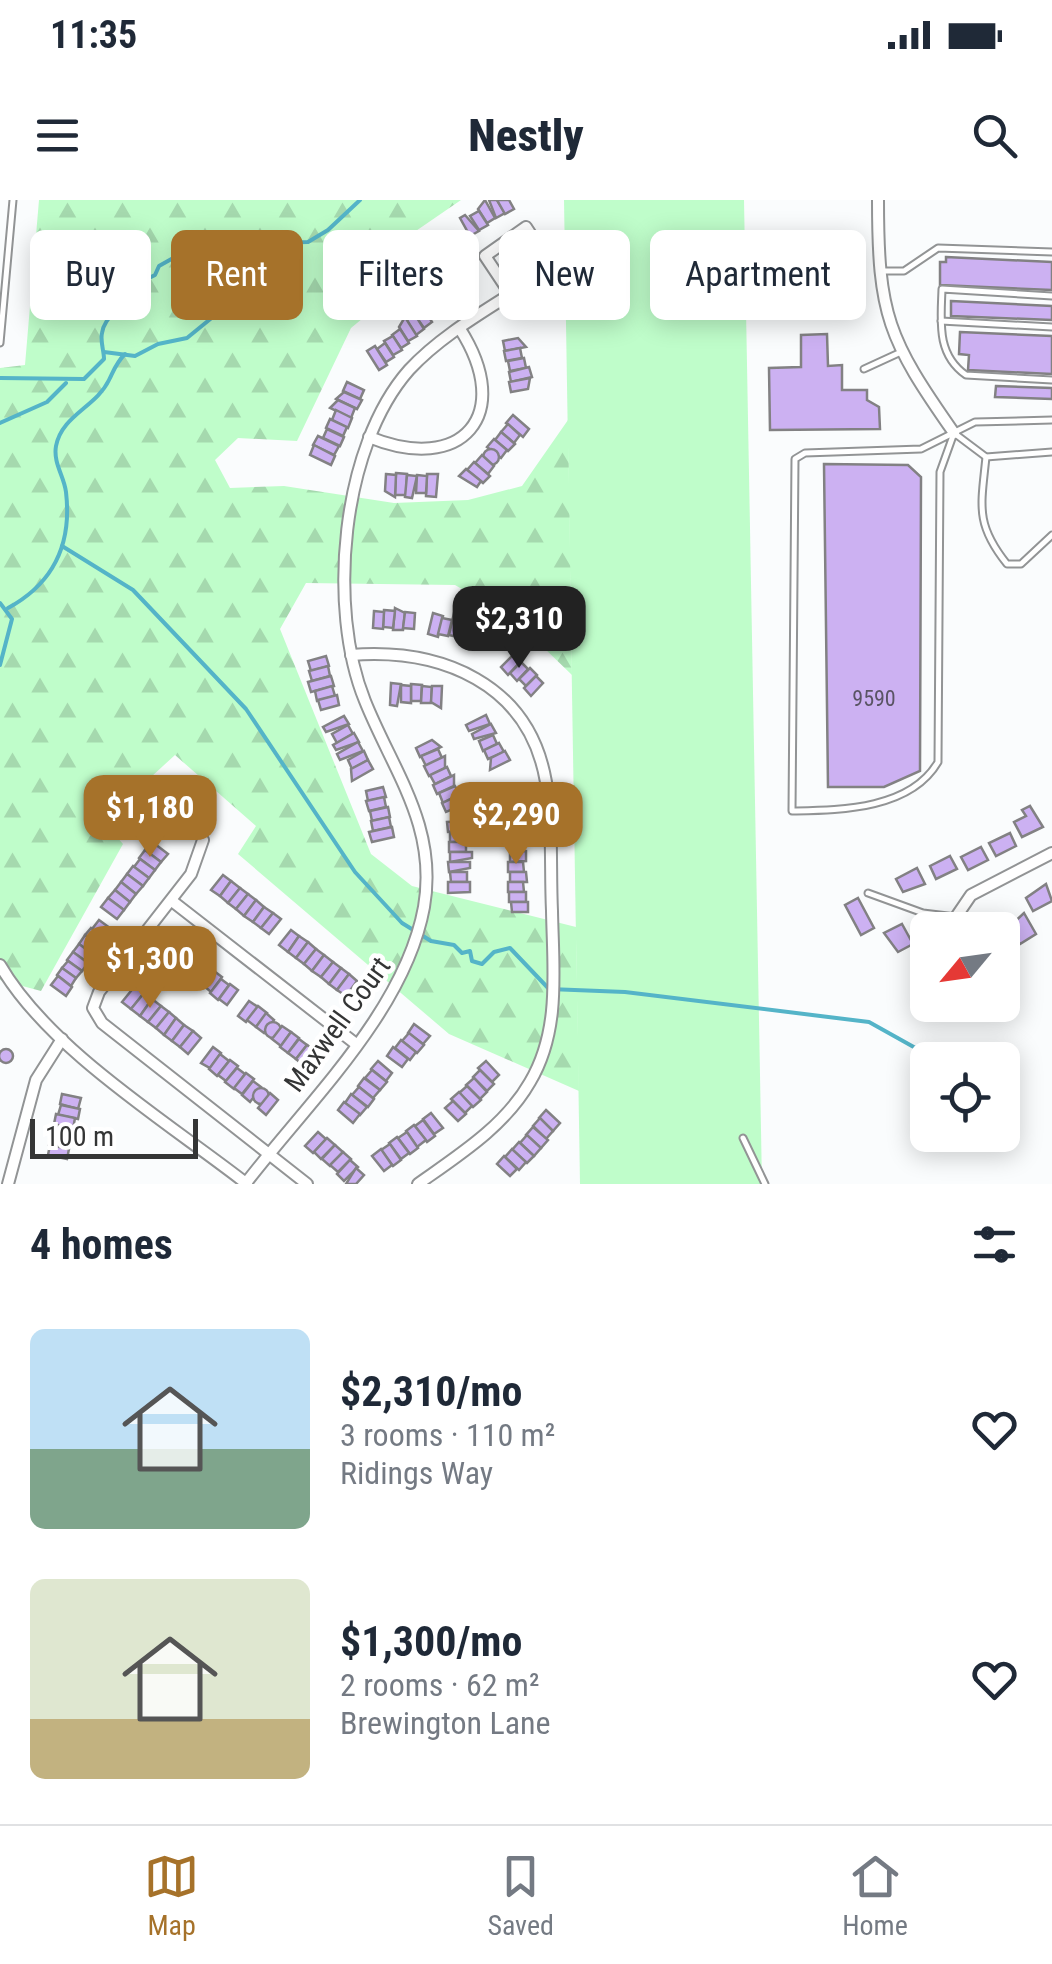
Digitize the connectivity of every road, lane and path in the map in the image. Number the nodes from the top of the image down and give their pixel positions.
1 (13, 200) edge
2 (878, 200) edge
3 (1052, 252) edge
4 (878, 270) junction
5 (510, 295) joint
6 (1052, 296) edge
7 (499, 302) edge
8 (941, 320) junction
9 (1052, 326) edge
10 (460, 328) junction
11 (0, 343) edge
12 (901, 352) junction
13 (864, 369) dead end
14 (1052, 380) edge
15 (1052, 420) edge
16 (954, 433) junction
17 (368, 438) junction
18 (1052, 452) edge
19 (986, 457) junction
20 (1052, 535) edge
21 (351, 655) junction
22 (203, 840) dead end
23 (1052, 853) edge
24 (868, 893) dead end
25 (172, 901) junction
26 (920, 912) edge
27 (960, 912) edge
28 (0, 965) edge
29 (62, 1040) junction
30 (356, 1044) junction
31 (743, 1138) dead end
32 (270, 1152) junction
33 (422, 1183) edge
34 (8, 1184) edge
35 (246, 1184) edge
36 (307, 1184) edge
37 (764, 1184) edge

1 - 11 lane
2 - 4 street
3 - 4 lane
4 - 12 street
5 - 5 street, Maxwell Court
6 - 8 lane
7 - 10 street, Maxwell Court
8 - 9 lane
8 - 14 lane
10 - 17 street, Maxwell Court
10 - 17 street
12 - 13 lane
12 - 16 street
15 - 16 lane
16 - 16 lane
16 - 19 lane
17 - 21 street, Maxwell Court
18 - 19 lane
19 - 20 lane
21 - 30 street, Maxwell Court
21 - 33 street
22 - 25 street
23 - 27 street
24 - 26 lane
25 - 30 street
25 - 32 street
28 - 29 street
29 - 34 street
29 - 35 street
30 - 32 street, Maxwell Court
31 - 37 lane
32 - 35 street, Maxwell Court
32 - 36 street

